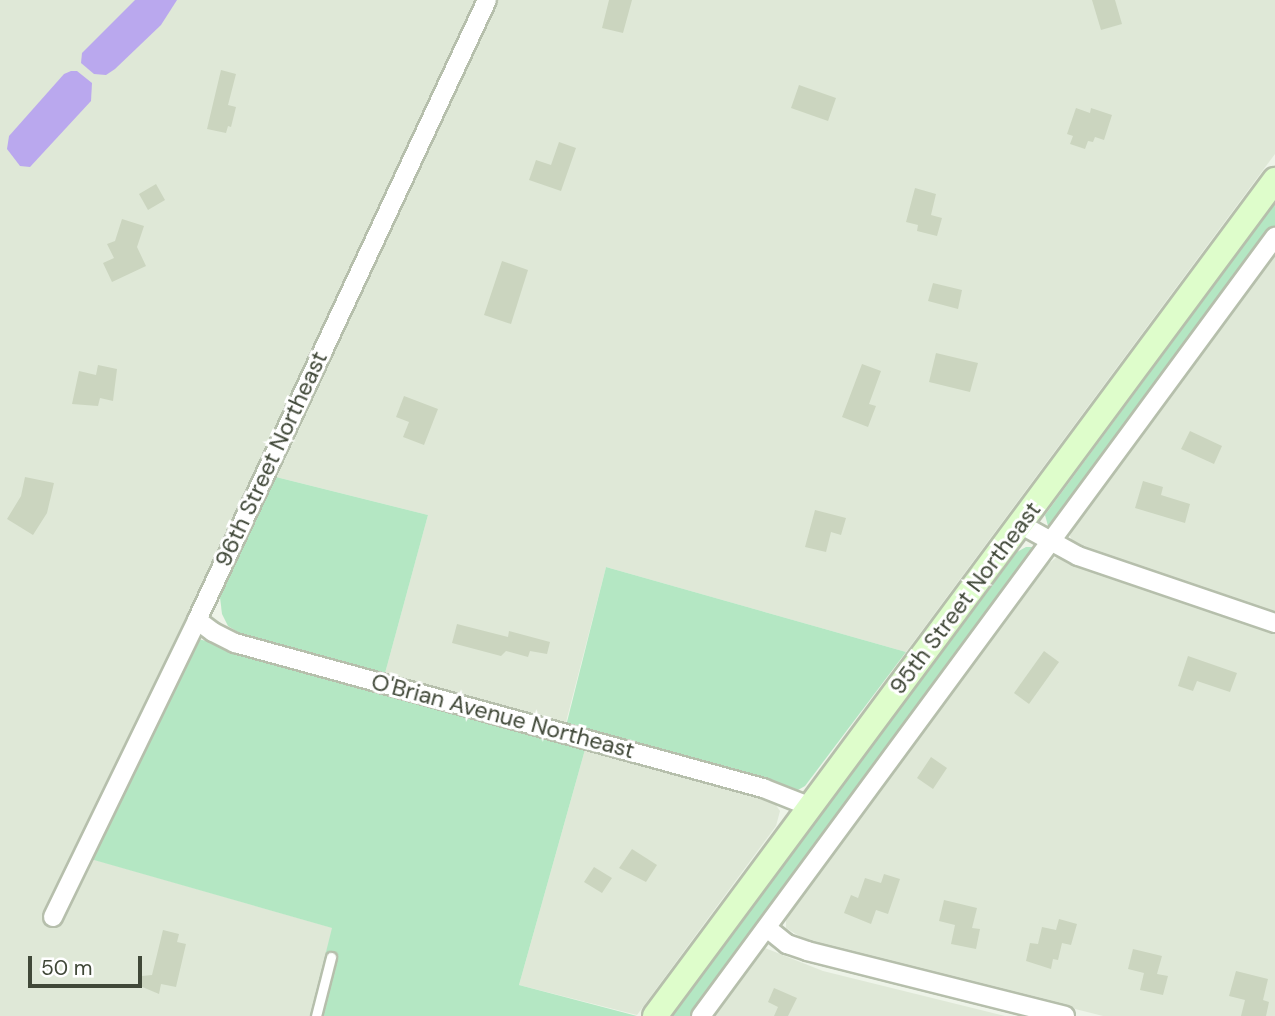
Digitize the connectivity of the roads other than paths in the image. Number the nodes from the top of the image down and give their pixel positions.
1 (487, 0) edge
2 (1275, 180) edge
3 (1275, 237) edge
4 (1020, 524) junction
5 (1051, 542) junction
6 (198, 620) junction
7 (1275, 623) edge
8 (811, 807) junction
9 (53, 917) dead end
10 (767, 928) junction
11 (331, 957) dead end
12 (316, 1016) edge
13 (655, 1016) edge
14 (701, 1016) edge
15 (1065, 1016) edge

1 - 6 street, 96th Street Northeast
2 - 4 main road, 95th Street Northeast
3 - 5 street
4 - 5 street
4 - 8 main road, 95th Street Northeast
5 - 7 street
5 - 10 street
6 - 8 street, O'Brian Avenue Northeast
6 - 9 street, 96th Street Northeast
8 - 13 main road, 95th Street Northeast
10 - 14 street
10 - 15 street
11 - 12 lane

